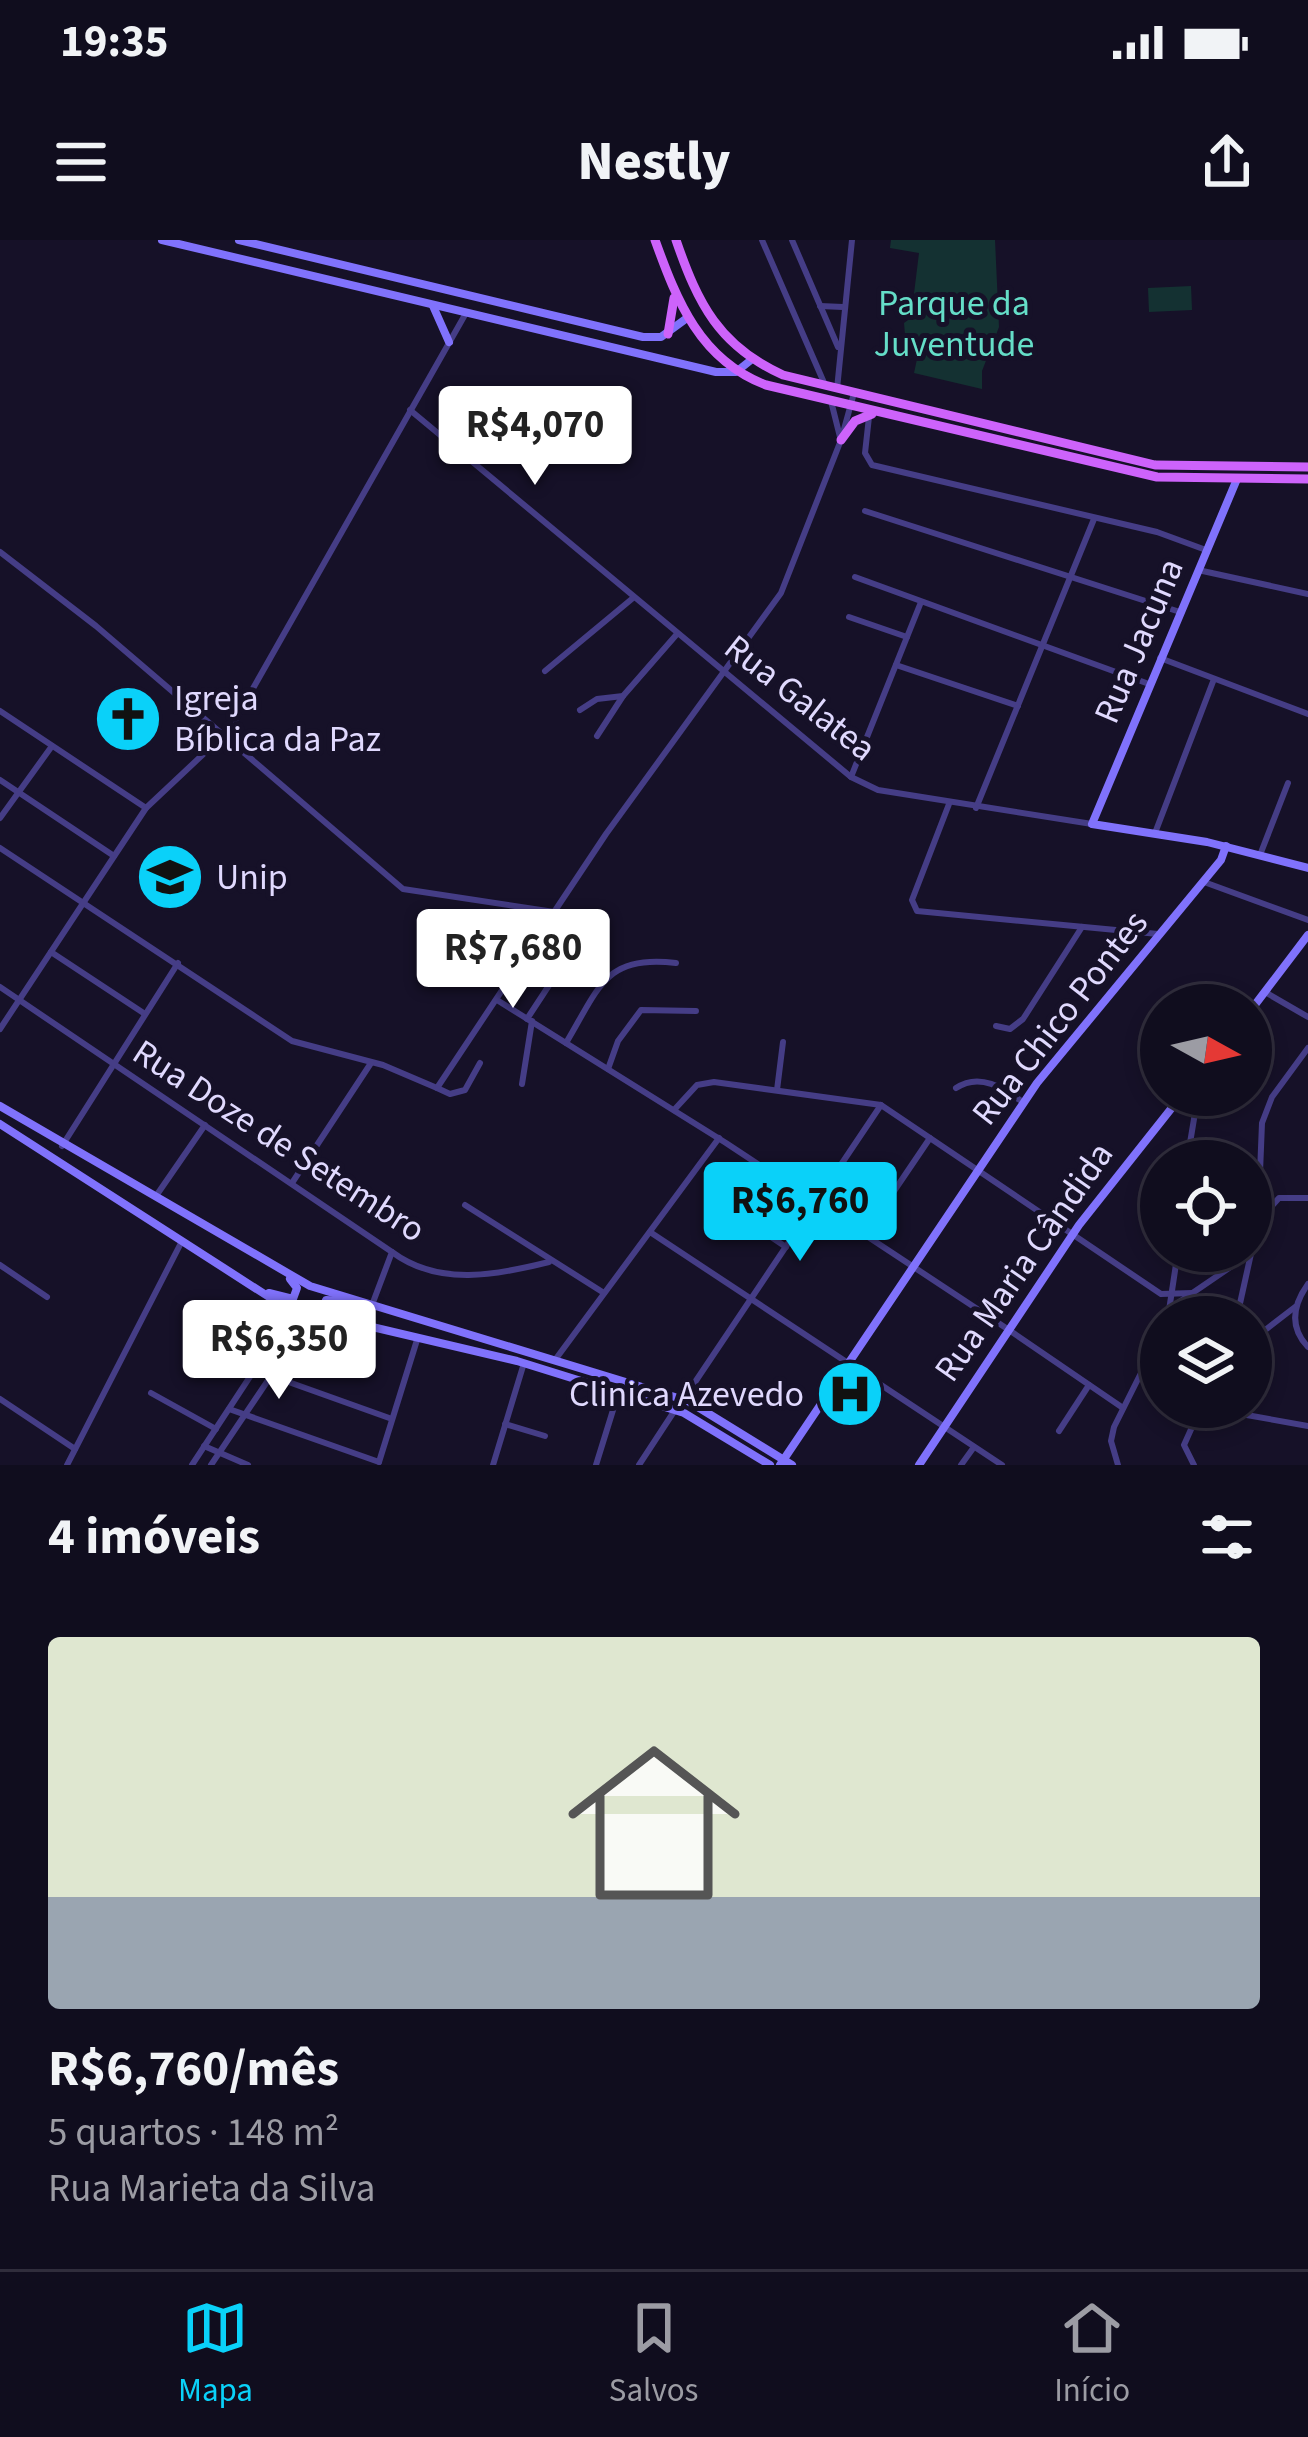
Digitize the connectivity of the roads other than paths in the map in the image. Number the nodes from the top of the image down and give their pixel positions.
1 (163, 240) edge
2 (239, 240) edge
3 (655, 240) edge
4 (676, 240) edge
5 (762, 240) edge
6 (792, 240) edge
7 (851, 240) edge
8 (385, 275) junction
9 (381, 292) junction
10 (695, 293) junction
11 (676, 298) junction
12 (496, 302) junction
13 (432, 305) junction
14 (820, 306) junction
15 (843, 307) junction
16 (466, 313) junction
17 (706, 315) junction
18 (687, 318) junction
19 (668, 334) junction
20 (449, 342) junction
21 (839, 350) junction
22 (751, 360) junction
23 (736, 371) junction
24 (831, 388) junction
25 (854, 394) junction
26 (831, 401) junction
27 (851, 406) junction
28 (410, 410) junction
29 (874, 413) junction
30 (841, 440) junction
31 (1252, 467) junction
32 (1308, 467) edge
33 (1237, 479) junction
34 (1308, 479) edge
35 (865, 511) dead end
36 (1094, 519) junction
37 (1206, 550) junction
38 (0, 552) edge
39 (1198, 570) junction
40 (1070, 576) junction
41 (855, 578) dead end
42 (1308, 594) edge
43 (633, 598) junction
44 (921, 601) junction
45 (1180, 612) junction
46 (850, 617) dead end
47 (677, 634) junction
48 (907, 637) junction
49 (1043, 644) junction
50 (1160, 658) junction
51 (896, 665) junction
52 (545, 670) dead end
53 (725, 673) junction
54 (1214, 679) junction
55 (1149, 684) junction
56 (623, 695) junction
57 (1018, 706) junction
58 (580, 710) dead end
59 (0, 711) edge
60 (1308, 714) edge
61 (224, 735) junction
62 (597, 736) dead end
63 (52, 746) junction
64 (851, 777) junction
65 (0, 780) edge
66 (1288, 783) dead end
67 (19, 792) junction
68 (950, 804) junction
69 (146, 808) junction
70 (976, 808) junction
71 (0, 818) edge
72 (1092, 824) junction
73 (1154, 833) junction
74 (1226, 846) junction
75 (0, 848) edge
76 (1259, 855) junction
77 (114, 856) junction
78 (1308, 868) edge
79 (1203, 882) junction
80 (84, 902) junction
81 (554, 911) junction
82 (1308, 920) edge
83 (1083, 927) junction
84 (584, 932) dead end
85 (1158, 934) junction
86 (1308, 935) edge
87 (51, 952) junction
88 (178, 963) junction
89 (676, 963) dead end
90 (1271, 984) edge
91 (0, 987) edge
92 (1272, 996) edge
93 (496, 999) junction
94 (19, 1000) junction
95 (696, 1011) dead end
96 (146, 1014) junction
97 (1308, 1017) edge
98 (529, 1020) junction
99 (996, 1026) dead end
100 (0, 1029) edge
101 (783, 1042) dead end
102 (566, 1043) junction
103 (1308, 1048) edge
104 (371, 1063) junction
105 (480, 1063) dead end
106 (113, 1064) junction
107 (608, 1069) junction
108 (522, 1084) dead end
109 (437, 1088) junction
110 (956, 1088) dead end
111 (777, 1090) junction
112 (1024, 1103) junction
113 (0, 1106) edge
114 (881, 1106) junction
115 (674, 1109) junction
116 (1167, 1116) edge
117 (0, 1124) edge
118 (205, 1125) junction
119 (719, 1138) junction
120 (930, 1138) junction
121 (1261, 1140) edge
122 (62, 1146) junction
123 (978, 1170) junction
124 (292, 1183) junction
125 (1308, 1198) edge
126 (154, 1199) junction
127 (816, 1202) junction
128 (465, 1205) dead end
129 (1272, 1206) edge
130 (746, 1220) dead end
131 (200, 1226) junction
132 (167, 1231) junction
133 (650, 1232) junction
134 (865, 1234) junction
135 (1073, 1234) junction
136 (182, 1241) junction
137 (786, 1247) junction
138 (392, 1252) junction
139 (550, 1262) junction
140 (0, 1265) edge
141 (913, 1265) junction
142 (1177, 1272) edge
143 (1223, 1272) edge
144 (290, 1276) junction
145 (247, 1282) junction
146 (1308, 1284) edge
147 (604, 1293) junction
148 (1192, 1293) junction
149 (1175, 1296) junction
150 (1188, 1296) edge
151 (47, 1297) dead end
152 (749, 1300) junction
153 (367, 1303) junction
154 (1295, 1307) junction
155 (293, 1311) junction
156 (312, 1316) junction
157 (339, 1322) junction
158 (1272, 1325) edge
159 (1009, 1330) junction
160 (417, 1340) junction
161 (1308, 1347) edge
162 (556, 1360) junction
163 (524, 1363) junction
164 (847, 1364) junction
165 (255, 1370) junction
166 (1140, 1374) edge
167 (268, 1379) junction
168 (1090, 1384) junction
169 (151, 1393) dead end
170 (619, 1393) junction
171 (0, 1400) edge
172 (683, 1400) junction
173 (1123, 1408) junction
174 (229, 1409) junction
175 (675, 1410) junction
176 (243, 1418) junction
177 (392, 1419) junction
178 (1272, 1420) edge
179 (505, 1424) junction
180 (944, 1426) junction
181 (1308, 1426) edge
182 (1190, 1428) edge
183 (216, 1429) junction
184 (1059, 1431) dead end
185 (545, 1436) dead end
186 (204, 1447) junction
187 (974, 1447) junction
188 (75, 1449) junction
189 (218, 1455) junction
190 (1191, 1462) edge
191 (378, 1463) edge
192 (785, 1463) edge
193 (67, 1465) edge
194 (192, 1465) edge
195 (212, 1465) edge
196 (248, 1465) edge
197 (493, 1465) edge
198 (596, 1465) edge
199 (639, 1465) edge
200 (770, 1465) edge
201 (919, 1465) edge
202 (961, 1465) edge
203 (1001, 1465) edge
204 (1118, 1465) edge
205 (1179, 1465) edge

1 - 9 main road
2 - 8 main road
3 - 11 main road
4 - 10 main road
5 - 24 street
6 - 14 street
7 - 15 street
8 - 9 main road
8 - 12 main road
9 - 13 main road
10 - 11 main road
10 - 17 main road
11 - 18 main road
11 - 19 main road
12 - 16 main road
12 - 19 main road
13 - 16 main road
13 - 20 main road
14 - 15 street
14 - 21 street
15 - 21 street
16 - 20 street
16 - 23 main road
17 - 18 main road
17 - 22 main road
18 - 19 main road
18 - 23 main road
20 - 28 street
21 - 24 street
22 - 23 main road
22 - 24 main road
23 - 26 main road
24 - 25 main road
25 - 27 street
25 - 31 main road
26 - 27 main road
26 - 30 street
27 - 29 main road
27 - 30 street
28 - 43 street, Rua Galatea
28 - 61 street
29 - 30 main road
29 - 33 main road
29 - 36 street
30 - 53 street
31 - 32 main road
31 - 33 main road
33 - 34 main road
33 - 37 main road, Rua Jacuna
35 - 40 street
36 - 37 street
36 - 40 street
37 - 39 main road, Rua Jacuna
38 - 61 street
39 - 42 street
39 - 45 main road, Rua Jacuna
40 - 45 street
40 - 49 street
41 - 44 street
43 - 47 street, Rua Galatea
43 - 52 street
44 - 48 street
44 - 49 street
45 - 50 main road, Rua Jacuna
46 - 48 street
47 - 53 street, Rua Galatea
47 - 56 street
48 - 51 street
49 - 55 street
49 - 57 street
50 - 54 street
50 - 55 main road, Rua Jacuna
51 - 57 street
51 - 64 street
53 - 64 street, Rua Galatea
53 - 81 street
54 - 60 street
54 - 73 street
55 - 72 main road, Rua Jacuna
56 - 58 street
56 - 62 street
57 - 70 street
59 - 63 street
61 - 69 street
61 - 81 street
63 - 67 street
63 - 69 street
64 - 68 street, Rua Galatea
65 - 67 street
66 - 76 street
67 - 71 street
67 - 77 street
68 - 70 street, Rua Galatea
68 - 83 street
69 - 77 street
70 - 72 street, Rua Galatea
72 - 73 main road, Rua Galatea
73 - 74 main road, Rua Galatea
74 - 76 main road, Rua Galatea
74 - 79 main road, Rua Chico Pontes
75 - 80 street
76 - 78 main road, Rua Galatea
77 - 80 street
79 - 82 street
79 - 85 main road, Rua Chico Pontes
80 - 87 street
80 - 88 street
81 - 93 street
83 - 85 street
83 - 99 street
84 - 98 street
85 - 112 main road, Rua Chico Pontes
86 - 90 main road
87 - 94 street
87 - 96 street
88 - 96 street
88 - 104 street
89 - 102 street
91 - 94 street, Rua Doze de Setembro
92 - 97 street
93 - 98 street
93 - 109 street
94 - 100 street
94 - 106 street, Rua Doze de Setembro
95 - 107 street
96 - 106 street
98 - 102 street
98 - 108 street
101 - 111 street
102 - 107 street
103 - 121 street
104 - 109 street
104 - 124 street
105 - 109 street
106 - 118 street, Rua Doze de Setembro
106 - 122 street
107 - 115 street
110 - 112 street
111 - 114 street
111 - 115 street
112 - 123 main road, Rua Chico Pontes
113 - 122 main road
114 - 120 street
114 - 127 street
115 - 119 street
116 - 135 main road, Rua Maria Cândida
117 - 132 main road
118 - 124 street, Rua Doze de Setembro
118 - 126 street
119 - 127 street
119 - 133 street
120 - 123 street
120 - 134 street
122 - 126 main road
123 - 135 street
123 - 141 main road, Rua Chico Pontes
124 - 138 street, Rua Doze de Setembro
125 - 129 street
126 - 131 main road
127 - 134 street
127 - 137 street
128 - 139 street
130 - 137 street
131 - 132 main road
131 - 144 main road
132 - 136 main road
133 - 147 street
133 - 152 street
134 - 141 street
135 - 149 street
135 - 159 main road, Rua Maria Cândida
136 - 145 main road
136 - 188 street
137 - 152 street
138 - 139 street, Rua Doze de Setembro
138 - 153 street
139 - 147 street
140 - 151 street
141 - 159 street
141 - 164 main road, Rua Chico Pontes
142 - 149 street
143 - 148 street
144 - 145 main road
144 - 153 main road
145 - 155 main road
146 - 154 street
147 - 162 street
148 - 149 street
148 - 150 street
152 - 164 street
152 - 172 street
153 - 157 main road
153 - 162 main road
154 - 158 street
154 - 161 street
155 - 156 main road
155 - 165 street
156 - 157 main road
156 - 167 street
157 - 160 main road
159 - 168 street
159 - 180 main road, Rua Maria Cândida
160 - 163 main road
160 - 177 street
162 - 172 main road
163 - 170 main road
163 - 179 street
164 - 180 street
164 - 192 main road, Rua Chico Pontes
165 - 167 street
165 - 174 street
166 - 173 street
167 - 176 street
167 - 177 street
168 - 173 street
168 - 184 street
169 - 183 street
170 - 175 main road
170 - 198 street
171 - 188 street
172 - 192 main road
173 - 204 street
174 - 176 street
174 - 183 street
175 - 199 street
175 - 200 main road
176 - 189 street
176 - 191 street
177 - 191 street
178 - 181 street
179 - 185 street
179 - 197 street
180 - 187 street
180 - 201 main road, Rua Maria Cândida
182 - 190 street
183 - 186 street
186 - 189 street
186 - 194 street
187 - 202 street
187 - 203 street
188 - 193 street
189 - 195 street
189 - 196 street
190 - 205 street

